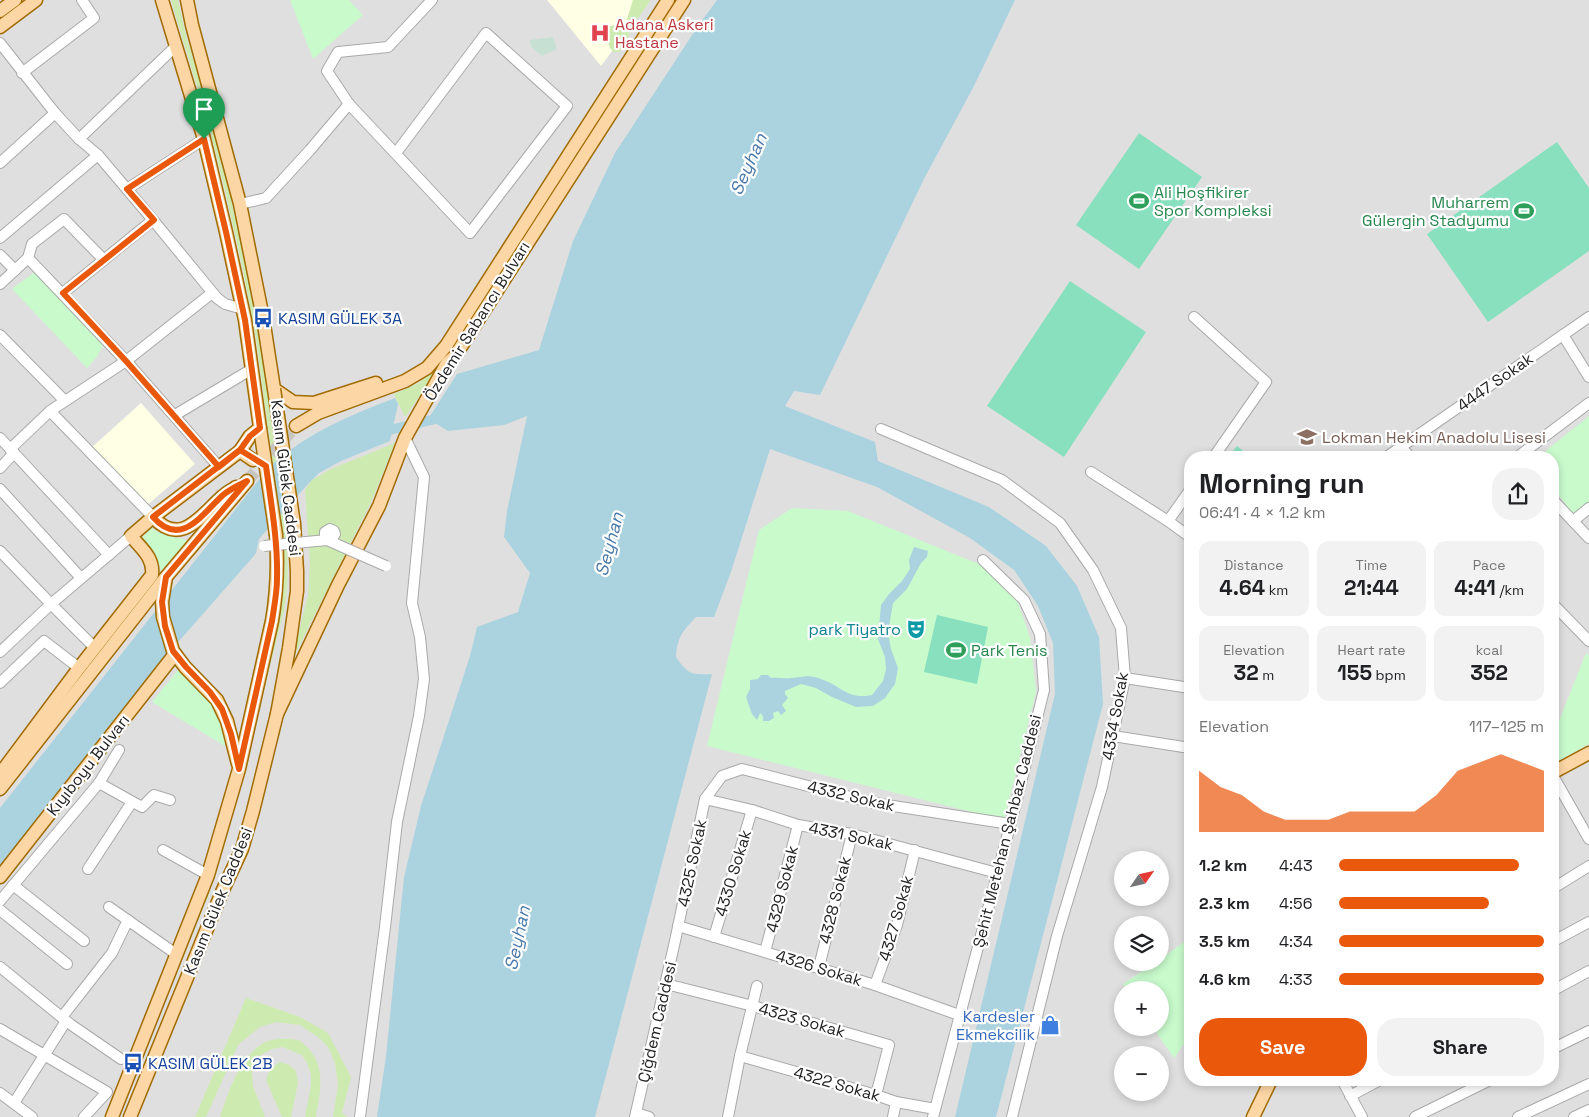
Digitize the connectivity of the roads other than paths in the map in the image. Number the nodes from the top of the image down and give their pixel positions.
1 (16, 0) edge
2 (36, 0) edge
3 (82, 0) edge
4 (162, 0) edge
5 (187, 0) edge
6 (432, 0) edge
7 (668, 0) edge
8 (684, 0) edge
9 (0, 11) edge
10 (0, 27) edge
11 (0, 43) edge
12 (176, 46) junction
13 (22, 73) junction
14 (349, 104) junction
15 (55, 113) junction
16 (79, 139) junction
17 (204, 139) junction
18 (396, 153) junction
19 (98, 155) junction
20 (0, 163) edge
21 (127, 189) junction
22 (240, 204) junction
23 (154, 220) junction
24 (0, 238) edge
25 (0, 255) edge
26 (28, 258) junction
27 (104, 260) junction
28 (15, 270) junction
29 (0, 284) edge
30 (63, 293) junction
31 (212, 293) junction
32 (243, 309) junction
33 (1194, 317) dead end
34 (1589, 317) edge
35 (0, 335) edge
36 (1562, 335) junction
37 (443, 349) junction
38 (126, 361) junction
39 (252, 369) junction
40 (1589, 377) edge
41 (274, 389) junction
42 (64, 400) junction
43 (1589, 403) edge
44 (50, 411) junction
45 (175, 415) junction
46 (296, 426) tunnel mouth
47 (260, 428) junction
48 (881, 429) dead end
49 (0, 438) edge
50 (405, 438) junction
51 (1401, 447) junction
52 (240, 450) junction
53 (12, 451) junction
54 (1218, 451) edge
55 (1395, 451) edge
56 (1405, 451) edge
57 (1525, 451) edge
58 (266, 466) junction
59 (219, 467) junction
60 (0, 468) edge
61 (1091, 472) dead end
62 (0, 489) edge
63 (1184, 498) edge
64 (1559, 506) edge
65 (1589, 508) edge
66 (153, 517) junction
67 (1168, 521) junction
68 (1573, 521) junction
69 (1184, 533) edge
70 (131, 536) junction
71 (1589, 538) edge
72 (264, 546) dead end
73 (0, 551) edge
74 (109, 555) junction
75 (984, 560) dead end
76 (386, 566) dead end
77 (166, 577) junction
78 (81, 578) junction
79 (50, 604) junction
80 (1559, 609) edge
81 (1587, 634) edge
82 (95, 648) junction
83 (0, 652) edge
84 (174, 652) junction
85 (79, 668) junction
86 (1125, 678) junction
87 (0, 683) edge
88 (1184, 687) edge
89 (277, 714) junction
90 (1113, 736) junction
91 (1184, 747) edge
92 (119, 750) dead end
93 (1589, 753) edge
94 (1, 769) edge
95 (239, 769) junction
96 (1559, 770) edge
97 (99, 783) junction
98 (1559, 786) edge
99 (0, 788) edge
100 (705, 799) junction
101 (170, 800) dead end
102 (132, 802) junction
103 (752, 810) junction
104 (1010, 824) junction
105 (798, 825) junction
106 (852, 834) junction
107 (1589, 839) edge
108 (163, 850) dead end
109 (915, 850) junction
110 (1589, 866) edge
111 (88, 869) dead end
112 (997, 872) junction
113 (208, 875) junction
114 (0, 877) edge
115 (13, 885) junction
116 (1559, 885) edge
117 (0, 901) edge
118 (109, 907) dead end
119 (0, 910) edge
120 (128, 920) junction
121 (1589, 922) edge
122 (678, 926) junction
123 (714, 937) junction
124 (1559, 938) edge
125 (84, 941) dead end
126 (765, 952) junction
127 (176, 954) junction
128 (67, 964) dead end
129 (819, 967) junction
130 (0, 968) edge
131 (1589, 971) edge
132 (666, 984) junction
133 (875, 985) junction
134 (757, 986) dead end
135 (1559, 987) edge
136 (753, 1006) junction
137 (959, 1016) junction
138 (64, 1019) junction
139 (0, 1029) edge
140 (1589, 1031) edge
141 (1559, 1046) edge
142 (44, 1056) junction
143 (740, 1056) junction
144 (121, 1059) dead end
145 (1589, 1084) edge
146 (1268, 1086) edge
147 (1345, 1086) edge
148 (1369, 1086) edge
149 (1478, 1086) edge
150 (0, 1093) edge
151 (876, 1094) junction
152 (1350, 1096) junction
153 (896, 1102) junction
154 (14, 1103) junction
155 (1589, 1110) edge
156 (934, 1113) edge
157 (636, 1115) edge
158 (32, 1117) edge
159 (84, 1117) edge
160 (112, 1117) edge
161 (130, 1117) edge
162 (360, 1117) edge
163 (649, 1117) edge
164 (730, 1117) edge
165 (893, 1117) edge
166 (1012, 1117) edge
167 (1253, 1117) edge
168 (1362, 1117) edge
169 (1415, 1117) edge
170 (1518, 1117) edge
171 (1574, 1117) edge

1 - 9 main road
2 - 10 main road
3 - 13 street
4 - 12 main road, Kasım Gülek Caddesi
5 - 22 main road, Kasım Gülek Caddesi
6 - 14 street
7 - 37 main road, Özdemir Sabancı Bulvarı
8 - 50 main road, Özdemir Sabancı Bulvarı
11 - 13 street
12 - 16 street
12 - 17 main road, Kasım Gülek Caddesi
13 - 15 street
14 - 18 street
14 - 22 street
15 - 16 street
15 - 20 street
16 - 19 street
17 - 21 street
17 - 32 main road, Kasım Gülek Caddesi
18 - 18 street
19 - 21 street
19 - 24 street
21 - 23 street
22 - 41 main road, Kasım Gülek Caddesi
23 - 27 street
23 - 31 street
25 - 28 street
26 - 27 street
26 - 28 street
26 - 30 street
27 - 30 street
28 - 29 street
30 - 38 street
31 - 32 street
31 - 38 street
32 - 39 main road, Kasım Gülek Caddesi
33 - 54 street
34 - 36 street, 4447 Sokak
35 - 42 street
36 - 40 street
36 - 51 street, 4447 Sokak
37 - 41 main road
37 - 46 main road, Özdemir Sabancı Bulvarı
38 - 42 street
38 - 45 street
39 - 45 street
39 - 47 main road, Kasım Gülek Caddesi
41 - 89 main road, Kasım Gülek Caddesi, bridge
42 - 44 street
43 - 57 street
44 - 53 street
44 - 66 street
45 - 59 street
47 - 52 main road
47 - 58 main road, Kasım Gülek Caddesi, bridge
48 - 86 street, 4334 Sokak
49 - 53 street
50 - 89 main road, Özdemir Sabancı Bulvarı
50 - 162 street
51 - 55 street, 4447 Sokak
51 - 56 street
52 - 58 main road
52 - 59 main road
53 - 60 street
53 - 74 street
58 - 95 main road, Kasım Gülek Caddesi, bridge
59 - 66 main road
61 - 67 street
62 - 78 street
63 - 67 street
64 - 68 street
65 - 68 street
66 - 70 main road
66 - 77 main road
67 - 69 street
68 - 71 street
70 - 74 street
70 - 82 main road
72 - 76 street, bridge
73 - 79 street
74 - 78 street
75 - 104 street, Şehit Metehan Şahbaz Caddesi
77 - 84 main road
77 - 99 main road
78 - 79 street
79 - 82 street
79 - 83 street
80 - 81 street
82 - 85 main road
84 - 95 main road
84 - 114 main road, Kıyıboyu Bulvarı
85 - 87 street
85 - 94 main road
86 - 88 street
86 - 90 street, 4334 Sokak
89 - 161 main road, Kasım Gülek Caddesi
90 - 91 street
90 - 166 street, 4334 Sokak
92 - 97 street
93 - 96 main road
95 - 113 main road, Kasım Gülek Caddesi
97 - 102 street
97 - 115 street
98 - 107 street
100 - 103 street, 4331 Sokak
100 - 104 street, 4332 Sokak
100 - 122 street, 4325 Sokak
101 - 102 street
102 - 111 street
103 - 105 street, 4331 Sokak
103 - 123 street, 4330 Sokak
104 - 112 street, Şehit Metehan Şahbaz Caddesi
105 - 106 street, 4331 Sokak
105 - 126 street, 4329 Sokak
106 - 109 street, 4331 Sokak
106 - 129 street, 4328 Sokak
108 - 113 street
109 - 112 street, 4331 Sokak
109 - 133 street, 4327 Sokak
110 - 116 street
112 - 137 street, Şehit Metehan Şahbaz Caddesi
113 - 127 main road, Kasım Gülek Caddesi
115 - 117 street
115 - 125 street
118 - 120 street
119 - 128 street
120 - 127 street
120 - 138 street
121 - 124 street
122 - 123 street, 4326 Sokak
122 - 132 street, Çiğdem Caddesi
123 - 126 street, 4326 Sokak
126 - 129 street, 4326 Sokak
127 - 160 main road, Kasım Gülek Caddesi
129 - 133 street, 4326 Sokak
130 - 138 street
131 - 135 street
132 - 136 street, 4323 Sokak
132 - 157 street, Çiğdem Caddesi
133 - 137 street, 4326 Sokak
134 - 136 street
136 - 143 street
136 - 151 street, 4323 Sokak
137 - 156 street, Şehit Metehan Şahbaz Caddesi
138 - 142 street
138 - 144 street
139 - 142 street
140 - 141 street
142 - 154 street
142 - 159 street
143 - 151 street, 4322 Sokak
143 - 164 street
145 - 170 street
146 - 167 main road
147 - 152 street
148 - 152 street
149 - 169 street
150 - 154 street
151 - 153 street, 4322 Sokak
152 - 168 street
153 - 156 street, 4322 Sokak
153 - 165 street
154 - 158 street
155 - 171 street
157 - 163 street

